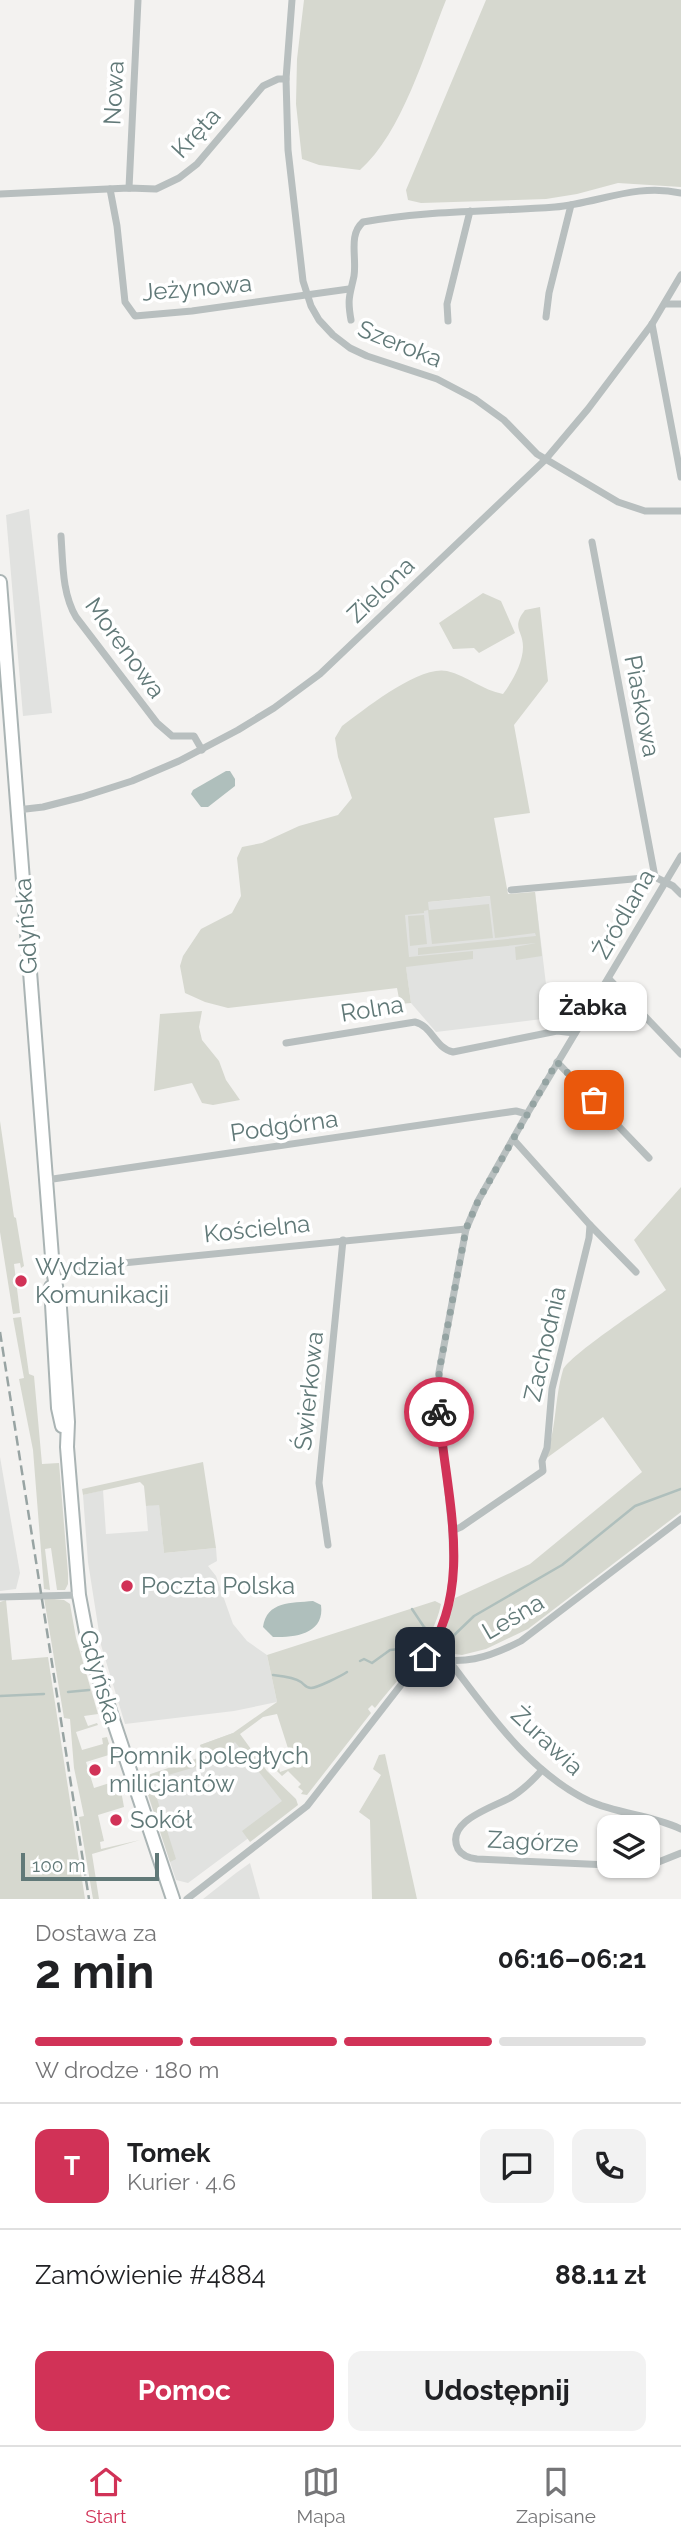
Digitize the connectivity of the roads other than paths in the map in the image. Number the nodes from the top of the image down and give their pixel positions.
1 (138, 0) edge
2 (292, 0) edge
3 (286, 79) junction
4 (129, 188) junction
5 (110, 189) junction
6 (681, 193) edge
7 (0, 194) edge
8 (571, 205) junction
9 (470, 211) junction
10 (681, 275) edge
11 (349, 289) junction
12 (307, 296) junction
13 (666, 304) junction
14 (681, 304) edge
15 (547, 317) dead end
16 (351, 320) dead end
17 (448, 321) dead end
18 (652, 324) junction
19 (545, 460) junction
20 (681, 477) edge
21 (681, 511) edge
22 (61, 536) dead end
23 (592, 542) dead end
24 (0, 582) edge
25 (202, 750) junction
26 (18, 810) junction
27 (680, 857) edge
28 (655, 877) junction
29 (664, 881) junction
30 (510, 890) dead end
31 (681, 894) edge
32 (609, 979) junction
33 (575, 1033) junction
34 (286, 1043) dead end
35 (681, 1054) edge
36 (557, 1062) junction
37 (527, 1114) junction
38 (513, 1139) junction
39 (649, 1158) dead end
40 (46, 1180) junction
41 (590, 1225) junction
42 (466, 1229) junction
43 (343, 1240) junction
44 (53, 1270) junction
45 (636, 1272) dead end
46 (681, 1519) edge
47 (452, 1531) junction
48 (328, 1545) dead end
49 (79, 1595) junction
50 (0, 1597) edge
51 (425, 1657) junction
52 (450, 1662) junction
53 (542, 1770) junction
54 (681, 1829) edge
55 (681, 1853) edge
56 (660, 1861) edge
57 (597, 1864) edge
58 (173, 1899) edge
59 (187, 1899) edge

1 - 4 street, Nowa
2 - 3 street
3 - 4 street, Kręta
3 - 12 street, Szeroka
4 - 5 street, Kręta
5 - 7 street, Kręta
5 - 12 street, Jeżynowa
6 - 8 street
8 - 9 street
8 - 15 street
9 - 11 street
9 - 17 street
10 - 13 street, Zielona
11 - 12 street, Jeżynowa
11 - 16 street
12 - 19 street, Szeroka
13 - 14 street
13 - 18 street, Zielona
18 - 19 street, Zielona
18 - 20 street
19 - 21 street, Szeroka
19 - 25 street, Zielona
22 - 25 street, Morenowa
23 - 28 street, Piaskowa
24 - 26 main road, Gdyńska
25 - 26 street, Zielona
26 - 40 main road, Gdyńska
27 - 29 street, Źródlana
28 - 29 street
28 - 30 street
29 - 31 street
29 - 32 street, Źródlana
32 - 33 street, Źródlana
32 - 35 street
33 - 34 street, Rolna
33 - 36 street, Źródlana
36 - 37 street, Źródlana
36 - 39 street
37 - 38 street, Źródlana
37 - 40 street, Podgórna
38 - 41 street
38 - 42 street, Źródlana
40 - 44 main road, Gdyńska
41 - 45 street
41 - 47 street, Zachodnia
42 - 43 street, Kościelna
42 - 47 street, Źródlana
43 - 44 street, Kościelna
43 - 48 street, Świerkowa
44 - 49 main road, Gdyńska
46 - 52 street, Leśna
47 - 51 street, Źródlana
49 - 50 street
49 - 58 main road, Gdyńska
51 - 52 street, Leśna
51 - 59 street
52 - 53 street, Żurawia
53 - 54 street, Żurawia
53 - 57 street, Zagórze
55 - 56 street, Zagórze

